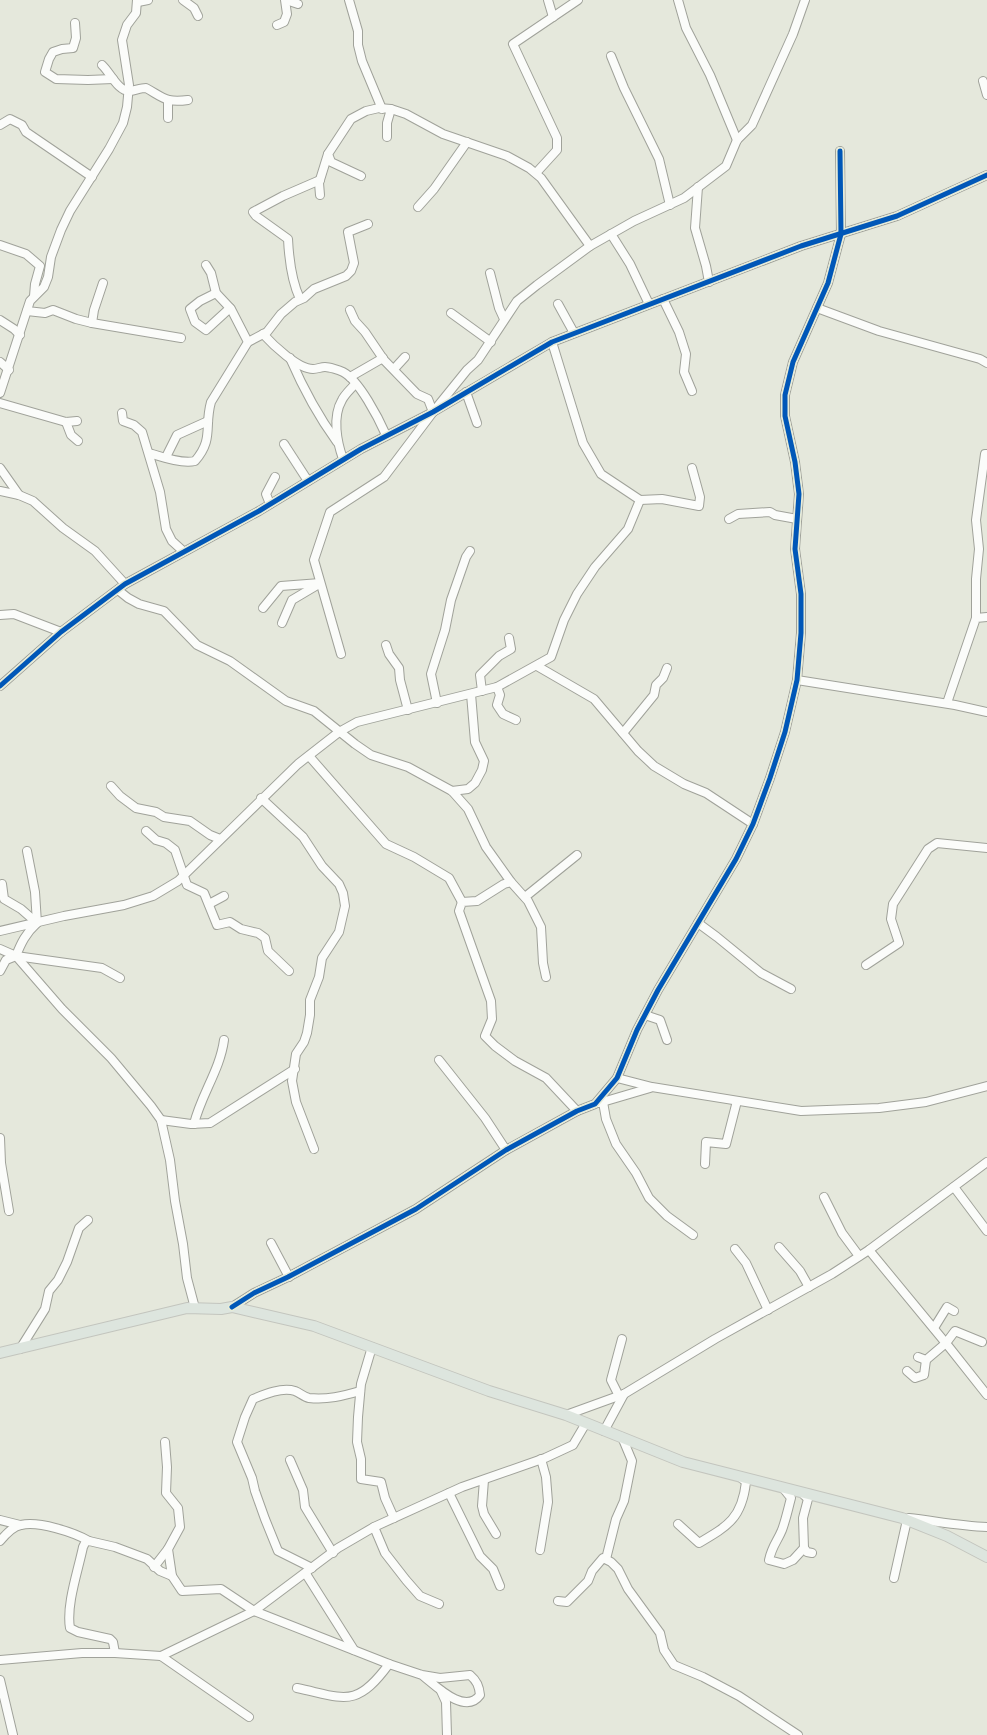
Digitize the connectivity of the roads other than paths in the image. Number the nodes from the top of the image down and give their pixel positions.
1 (148, 0) edge
2 (183, 0) edge
3 (286, 0) edge
4 (349, 0) edge
5 (548, 0) edge
6 (578, 0) edge
7 (678, 0) edge
8 (805, 0) edge
9 (138, 1) edge
10 (298, 4) dead end
11 (198, 16) dead end
12 (553, 17) junction
13 (75, 23) dead end
14 (277, 25) dead end
15 (611, 56) dead end
16 (102, 65) dead end
17 (113, 78) junction
18 (983, 81) dead end
19 (128, 91) junction
20 (987, 95) edge
21 (168, 100) junction
22 (188, 100) dead end
23 (386, 109) junction
24 (168, 118) dead end
25 (0, 125) edge
26 (387, 137) dead end
27 (737, 140) junction
28 (468, 142) junction
29 (840, 151) dead end
30 (328, 154) junction
31 (536, 174) junction
32 (987, 175) edge
33 (361, 176) dead end
34 (92, 177) junction
35 (320, 180) junction
36 (698, 187) junction
37 (320, 195) dead end
38 (670, 205) junction
39 (418, 207) dead end
40 (368, 224) dead end
41 (611, 234) junction
42 (841, 234) junction
43 (0, 245) edge
44 (590, 246) junction
45 (206, 265) dead end
46 (490, 273) dead end
47 (709, 282) junction
48 (103, 283) dead end
49 (216, 293) junction
50 (34, 296) junction
51 (663, 299) junction
52 (300, 300) junction
53 (558, 304) dead end
54 (649, 304) junction
55 (230, 308) junction
56 (817, 308) junction
57 (350, 310) dead end
58 (27, 311) junction
59 (451, 313) dead end
60 (504, 319) junction
61 (0, 320) edge
62 (92, 323) junction
63 (574, 333) junction
64 (263, 334) junction
65 (20, 335) junction
66 (180, 338) dead end
67 (248, 342) junction
68 (491, 342) junction
69 (552, 342) junction
70 (405, 357) dead end
71 (290, 358) junction
72 (383, 358) junction
73 (0, 362) edge
74 (987, 364) edge
75 (394, 369) junction
76 (9, 370) junction
77 (350, 376) junction
78 (355, 384) junction
79 (692, 391) dead end
80 (466, 392) junction
81 (0, 393) edge
82 (0, 403) edge
83 (433, 412) junction
84 (122, 414) dead end
85 (77, 421) dead end
86 (208, 421) junction
87 (66, 422) junction
88 (477, 423) dead end
89 (386, 436) junction
90 (78, 442) dead end
91 (337, 442) junction
92 (284, 444) dead end
93 (149, 453) junction
94 (987, 454) edge
95 (166, 457) junction
96 (343, 459) junction
97 (0, 468) edge
98 (692, 468) dead end
99 (274, 477) dead end
100 (308, 481) junction
101 (0, 491) edge
102 (19, 495) junction
103 (640, 500) junction
104 (270, 504) junction
105 (729, 519) dead end
106 (797, 519) junction
107 (183, 551) junction
108 (470, 551) dead end
109 (320, 583) junction
110 (125, 584) junction
111 (118, 590) junction
112 (263, 608) dead end
113 (0, 615) edge
114 (987, 617) edge
115 (976, 618) junction
116 (282, 622) dead end
117 (61, 632) junction
118 (509, 638) dead end
119 (386, 645) dead end
120 (341, 654) dead end
121 (537, 666) junction
122 (667, 668) dead end
123 (798, 680) junction
124 (0, 686) edge
125 (497, 687) junction
126 (482, 691) junction
127 (471, 694) junction
128 (437, 703) junction
129 (947, 703) junction
130 (408, 710) junction
131 (987, 712) edge
132 (516, 720) dead end
133 (340, 732) junction
134 (623, 733) junction
135 (309, 756) junction
136 (111, 786) dead end
137 (452, 791) junction
138 (261, 798) junction
139 (753, 824) junction
140 (146, 831) dead end
141 (220, 839) junction
142 (987, 848) edge
143 (27, 850) dead end
144 (577, 855) dead end
145 (184, 875) junction
146 (511, 882) junction
147 (2, 884) dead end
148 (224, 896) dead end
149 (525, 897) junction
150 (462, 902) junction
151 (209, 904) junction
152 (37, 923) junction
153 (698, 923) junction
154 (0, 931) edge
155 (0, 950) edge
156 (16, 956) junction
157 (866, 965) dead end
158 (0, 971) edge
159 (288, 971) dead end
160 (546, 977) dead end
161 (120, 978) dead end
162 (790, 989) dead end
163 (645, 1015) junction
164 (224, 1040) dead end
165 (667, 1040) dead end
166 (439, 1060) dead end
167 (295, 1069) junction
168 (617, 1078) junction
169 (987, 1086) edge
170 (652, 1087) junction
171 (737, 1101) junction
172 (599, 1103) junction
173 (577, 1111) junction
174 (161, 1120) junction
175 (194, 1124) junction
176 (0, 1138) edge
177 (314, 1149) dead end
178 (506, 1150) junction
179 (987, 1162) edge
180 (705, 1164) dead end
181 (954, 1187) junction
182 (824, 1197) dead end
183 (9, 1211) dead end
184 (88, 1220) dead end
185 (987, 1231) edge
186 (693, 1235) dead end
187 (271, 1243) dead end
188 (779, 1247) dead end
189 (735, 1249) dead end
190 (869, 1250) junction
191 (859, 1256) junction
192 (290, 1277) junction
193 (809, 1286) junction
194 (232, 1307) junction
195 (195, 1308) junction
196 (768, 1310) junction
197 (954, 1311) dead end
198 (934, 1328) junction
199 (622, 1339) dead end
200 (982, 1342) dead end
201 (946, 1343) junction
202 (20, 1348) junction
203 (372, 1348) junction
204 (0, 1353) edge
205 (907, 1371) dead end
206 (360, 1391) junction
207 (622, 1395) junction
208 (987, 1395) edge
209 (566, 1415) junction
210 (586, 1423) junction
211 (604, 1431) junction
212 (622, 1437) junction
213 (165, 1442) dead end
214 (541, 1459) junction
215 (290, 1460) dead end
216 (740, 1477) junction
217 (484, 1480) junction
218 (782, 1488) junction
219 (448, 1493) junction
220 (803, 1494) junction
221 (394, 1518) junction
222 (904, 1519) junction
223 (0, 1520) edge
224 (678, 1524) dead end
225 (20, 1525) junction
226 (987, 1526) edge
227 (374, 1527) junction
228 (496, 1534) dead end
229 (89, 1540) junction
230 (0, 1542) edge
231 (804, 1548) junction
232 (168, 1550) junction
233 (540, 1550) dead end
234 (986, 1552) edge
235 (333, 1553) junction
236 (812, 1553) dead end
237 (606, 1560) junction
238 (154, 1567) junction
239 (309, 1571) junction
240 (172, 1576) junction
241 (894, 1578) dead end
242 (500, 1586) dead end
243 (558, 1601) dead end
244 (438, 1604) dead end
245 (254, 1611) junction
246 (355, 1651) junction
247 (115, 1653) junction
248 (161, 1656) junction
249 (0, 1660) edge
250 (389, 1664) junction
251 (422, 1674) junction
252 (0, 1680) edge
253 (297, 1688) dead end
254 (440, 1689) junction
255 (249, 1718) dead end
256 (14, 1735) edge
257 (447, 1735) edge
258 (798, 1735) edge

1 - 9 street
2 - 11 street
3 - 10 street
3 - 14 street
4 - 23 street
5 - 12 street
6 - 12 street
7 - 27 street
8 - 27 street
9 - 19 street
12 - 31 street
13 - 17 street
15 - 38 street
16 - 17 street
17 - 19 street
18 - 20 street
19 - 21 street
19 - 34 street
21 - 22 street
21 - 24 street
23 - 26 street
23 - 28 street
23 - 30 street
25 - 34 street
27 - 36 street
28 - 31 street
28 - 39 street
29 - 42 street
30 - 33 street
30 - 35 street
31 - 44 street
32 - 42 street
34 - 50 street
35 - 37 street
35 - 52 street
36 - 38 street
36 - 47 street
38 - 41 street
40 - 52 street
41 - 44 street
41 - 54 street
42 - 47 street
42 - 56 street
43 - 50 street
44 - 60 street
45 - 49 street
46 - 60 street
47 - 51 street
48 - 62 street
49 - 55 street
49 - 55 street
50 - 58 street
51 - 54 street
51 - 79 street
52 - 64 street
53 - 63 street
54 - 63 street
55 - 67 street
56 - 74 street
56 - 106 street
57 - 72 street
58 - 62 street
58 - 65 street
59 - 68 street
60 - 68 street
61 - 65 street
62 - 66 street
63 - 69 street
64 - 67 street
64 - 71 street
65 - 76 street
67 - 86 street
68 - 83 street
69 - 80 street
69 - 103 street
70 - 75 street
71 - 77 street
71 - 91 street
72 - 75 street
72 - 77 street
73 - 76 street
75 - 83 street
76 - 81 street
77 - 78 street
78 - 89 street
78 - 91 street
80 - 83 street
80 - 88 street
82 - 87 street
83 - 89 street
83 - 109 street
84 - 93 street
85 - 87 street
86 - 95 street
86 - 95 street
87 - 90 street
89 - 96 street
91 - 96 street
92 - 100 street
93 - 95 street
93 - 107 street
94 - 115 street
96 - 100 street
97 - 102 street
98 - 103 street
99 - 104 street
100 - 104 street
101 - 102 street
102 - 110 street
103 - 121 street
104 - 107 street
105 - 106 street
106 - 123 street
107 - 110 street
108 - 128 street
109 - 112 street
109 - 116 street
109 - 120 street
110 - 111 street
111 - 117 street
111 - 133 street
113 - 117 street
114 - 115 street
115 - 129 street
117 - 124 street
118 - 126 street
119 - 130 street
121 - 125 street
121 - 134 street
122 - 134 street
123 - 129 street
123 - 139 street
125 - 126 street
125 - 132 street
126 - 127 street
127 - 128 street
127 - 137 street
128 - 130 street
129 - 131 street
130 - 133 street
133 - 135 street
133 - 137 street
134 - 139 street
135 - 138 street
135 - 150 street
136 - 141 street
137 - 146 street
138 - 141 street
138 - 167 street
139 - 153 street
140 - 145 street
141 - 145 street
142 - 157 street
143 - 152 street
144 - 149 street
145 - 151 street
145 - 152 street
146 - 149 street
146 - 150 street
147 - 152 street
148 - 151 street
149 - 160 street
150 - 173 street
151 - 159 street
152 - 154 street
152 - 156 street
153 - 162 street
153 - 163 street
155 - 156 street
156 - 158 street
156 - 161 street
156 - 174 street
163 - 165 street
163 - 168 street
164 - 175 street
166 - 178 street
167 - 175 street
167 - 177 street
168 - 170 street
168 - 172 street
169 - 171 street
170 - 171 street
170 - 172 street
171 - 180 street
172 - 173 street
172 - 186 street
173 - 178 street
174 - 175 street
174 - 195 street
176 - 183 street
178 - 192 street
179 - 181 street
181 - 185 street
181 - 190 street
182 - 191 street
184 - 202 street
187 - 192 street
188 - 193 street
189 - 196 street
190 - 191 street
190 - 198 street
191 - 193 street
192 - 194 street
193 - 196 street
194 - 195 main road
194 - 203 main road
195 - 202 main road
196 - 207 street
197 - 198 street
198 - 201 street
199 - 207 street
200 - 201 street
201 - 205 street
201 - 208 street
202 - 204 main road
203 - 206 street
203 - 209 main road
206 - 221 street
206 - 239 street
207 - 209 street
207 - 211 street
209 - 210 main road
210 - 211 main road
210 - 214 street
211 - 212 main road
212 - 216 main road
212 - 237 street
213 - 232 street
214 - 217 street
214 - 233 street
215 - 235 street
216 - 218 main road
216 - 224 street
217 - 219 street
217 - 228 street
218 - 220 main road
218 - 231 street
219 - 221 street
219 - 242 street
220 - 222 main road
220 - 231 street
221 - 227 street
222 - 226 street
222 - 234 main road
222 - 241 street
223 - 225 street
225 - 229 street
225 - 230 street
227 - 235 street
227 - 244 street
229 - 238 street
229 - 247 street
231 - 236 street
232 - 238 street
232 - 240 street
235 - 239 street
237 - 243 street
237 - 258 street
238 - 240 street
239 - 245 street
239 - 246 street
240 - 245 street
245 - 246 street
245 - 248 street
246 - 250 street
247 - 248 street
247 - 249 street
248 - 255 street
250 - 251 street
250 - 253 street
251 - 254 street
251 - 254 street
252 - 256 street
254 - 257 street

